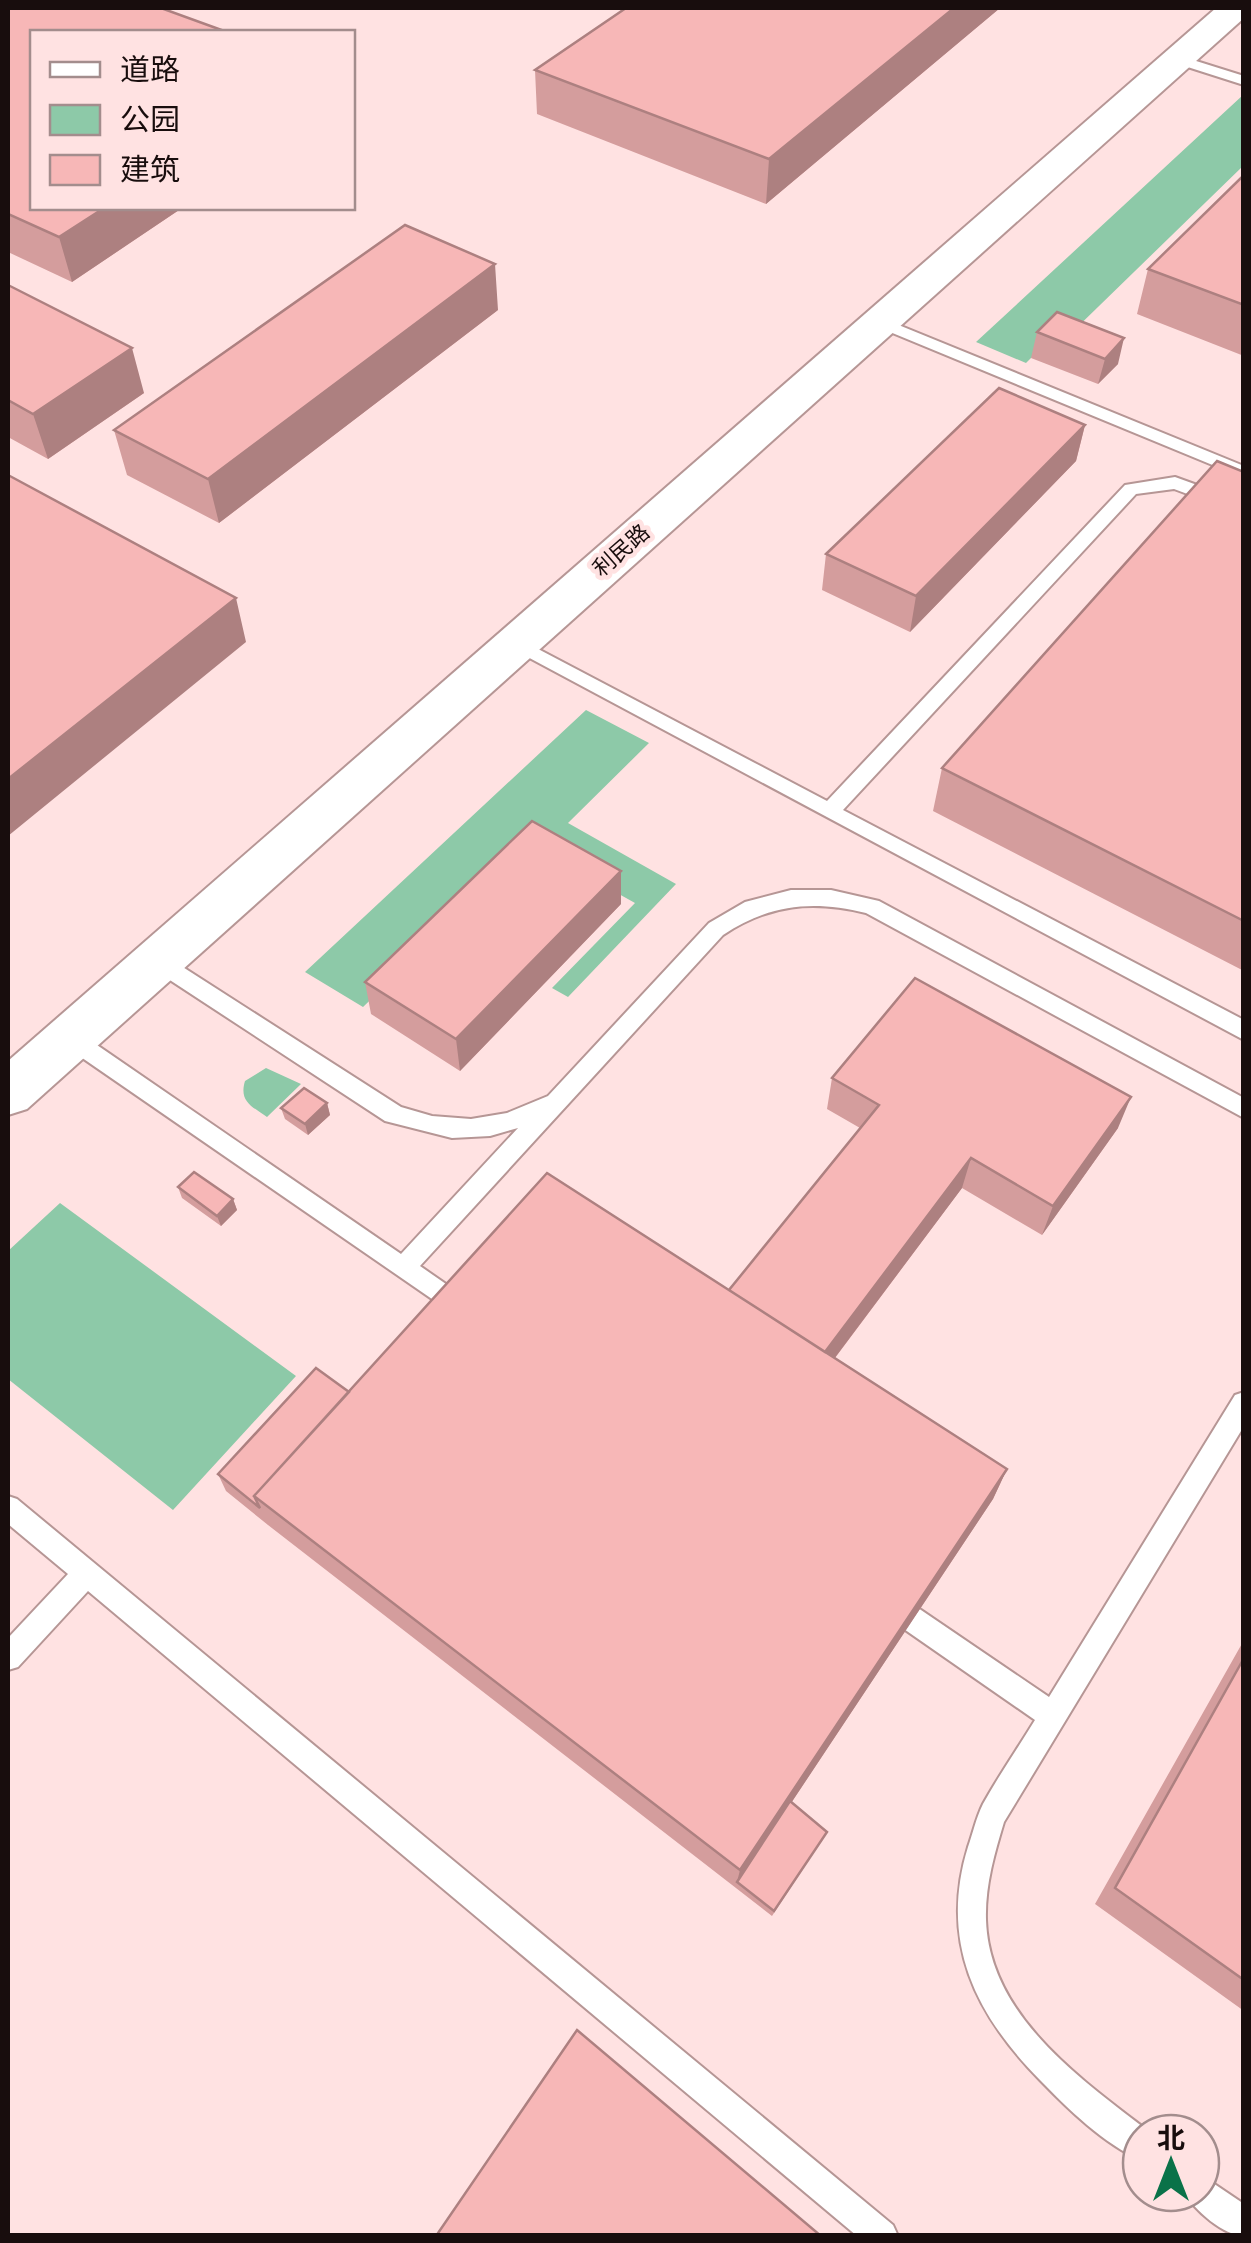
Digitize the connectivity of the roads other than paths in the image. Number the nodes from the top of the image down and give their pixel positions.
1 (1235, 8) edge
2 (1177, 59) junction
3 (1244, 81) edge
4 (880, 322) junction
5 (1244, 473) edge
6 (1244, 509) edge
7 (514, 644) junction
8 (829, 812) junction
9 (157, 961) junction
10 (1244, 1031) edge
11 (70, 1038) junction
12 (8, 1093) edge
13 (560, 1097) junction
14 (1244, 1108) edge
15 (403, 1268) junction
16 (484, 1324) edge
17 (1244, 1403) edge
18 (8, 1508) edge
19 (86, 1574) junction
20 (858, 1582) edge
21 (8, 1656) edge
22 (1053, 1716) junction
23 (1121, 2130) edge
24 (1221, 2206) edge
25 (1244, 2224) edge
26 (882, 2236) edge

1 - 2 main road, 利民路
2 - 3 lane
2 - 4 main road, 利民路
4 - 5 lane
4 - 7 main road, 利民路
6 - 8 lane
7 - 8 lane
7 - 9 main road, 利民路
8 - 10 lane
9 - 11 main road, 利民路
9 - 13 lane
11 - 12 main road, 利民路
11 - 15 lane
13 - 14 lane
13 - 15 lane
15 - 16 lane
17 - 22 lane
18 - 19 lane
19 - 21 lane
19 - 26 lane
20 - 22 lane
22 - 23 lane
24 - 25 lane

